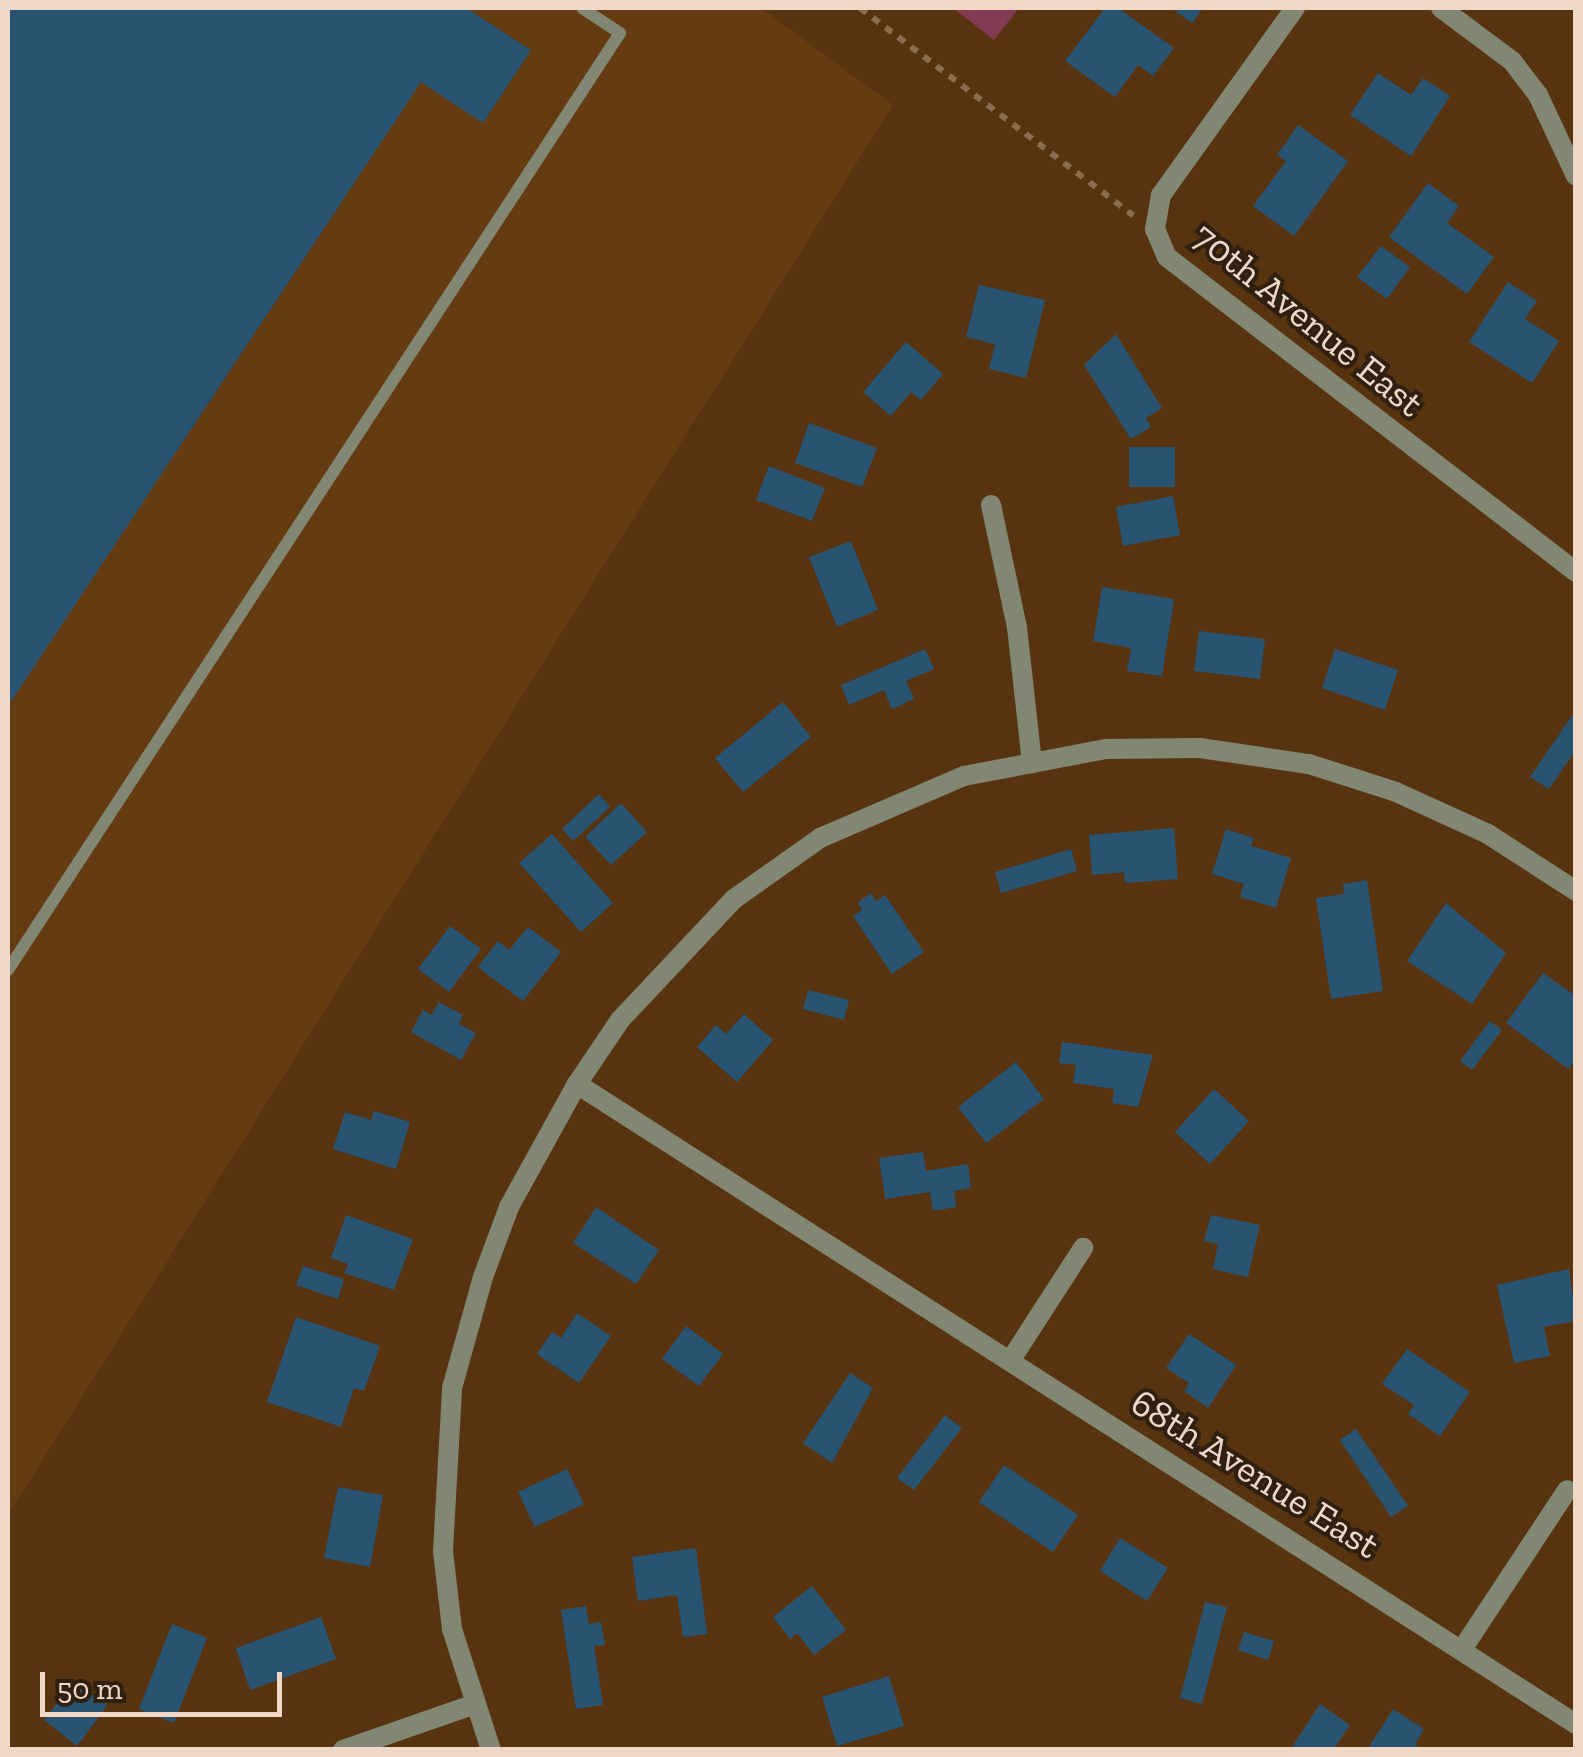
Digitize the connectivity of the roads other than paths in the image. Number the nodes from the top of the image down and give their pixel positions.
1 (582, 8) edge
2 (1295, 8) edge
3 (1441, 8) edge
4 (1576, 176) edge
5 (991, 505) dead end
6 (1576, 572) edge
7 (1032, 763) junction
8 (1576, 891) edge
9 (8, 970) edge
10 (577, 1084) junction
11 (1083, 1248) dead end
12 (1010, 1360) junction
13 (1567, 1490) dead end
14 (1464, 1648) junction
15 (472, 1706) junction
16 (1576, 1724) edge
17 (343, 1750) edge
18 (491, 1750) edge

1 - 9 lane
2 - 6 street, 70th Avenue East
3 - 4 street
5 - 7 street
7 - 8 street
7 - 10 street
10 - 12 street, 68th Avenue East
10 - 15 street
11 - 12 street
12 - 14 street, 68th Avenue East
13 - 14 street
14 - 16 street, 68th Avenue East
15 - 17 street
15 - 18 street

